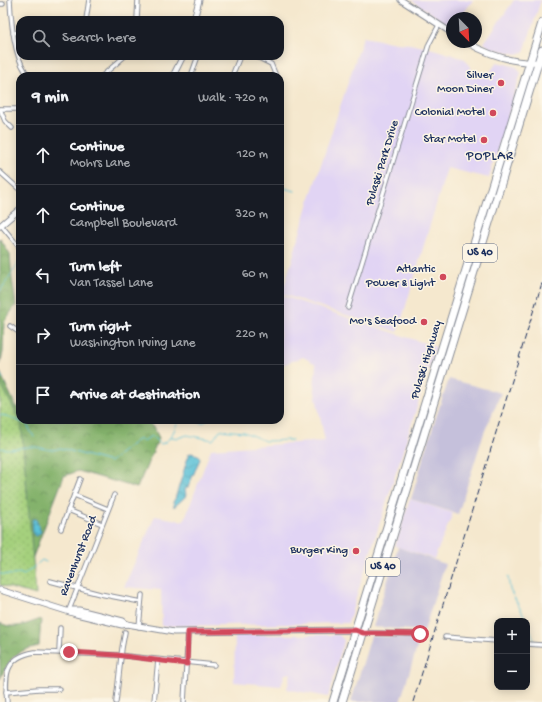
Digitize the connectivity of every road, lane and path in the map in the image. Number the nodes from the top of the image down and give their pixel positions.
1 (10, 0) edge
2 (89, 0) edge
3 (138, 0) edge
4 (199, 0) edge
5 (400, 0) edge
6 (87, 16) edge
7 (137, 16) edge
8 (195, 16) edge
9 (542, 24) edge
10 (439, 25) junction
11 (446, 29) edge
12 (13, 33) junction
13 (16, 33) edge
14 (16, 44) edge
15 (479, 48) edge
16 (542, 50) edge
17 (20, 60) edge
18 (120, 60) edge
19 (181, 60) edge
20 (197, 60) edge
21 (238, 60) edge
22 (263, 60) edge
23 (530, 62) junction
24 (540, 62) edge
25 (26, 72) edge
26 (107, 72) edge
27 (176, 72) edge
28 (192, 72) edge
29 (234, 72) edge
30 (274, 72) edge
31 (0, 109) edge
32 (16, 109) edge
33 (12, 128) dead end
34 (0, 172) edge
35 (16, 186) edge
36 (16, 212) edge
37 (0, 225) edge
38 (16, 243) edge
39 (348, 308) dead end
40 (10, 326) dead end
41 (16, 330) edge
42 (80, 478) dead end
43 (74, 495) junction
44 (114, 495) dead end
45 (108, 509) junction
46 (68, 510) junction
47 (102, 524) junction
48 (61, 529) dead end
49 (50, 581) dead end
50 (78, 588) junction
51 (3, 590) edge
52 (142, 594) dead end
53 (141, 602) junction
54 (69, 610) junction
55 (139, 627) junction
56 (60, 628) dead end
57 (355, 630) junction
58 (125, 632) dead end
59 (188, 632) junction
60 (363, 633) junction
61 (420, 634) dead end
62 (445, 637) dead end
63 (494, 641) edge
64 (530, 644) edge
65 (542, 646) edge
66 (59, 652) junction
67 (121, 656) junction
68 (158, 660) junction
69 (187, 664) junction
70 (214, 665) dead end
71 (60, 689) dead end
72 (6, 692) junction
73 (7, 702) edge
74 (116, 702) edge
75 (154, 702) edge
76 (184, 702) edge
77 (190, 702) edge
78 (333, 702) edge
79 (342, 702) edge

1 - 12 street
2 - 6 street
3 - 7 street
4 - 8 street
5 - 10 street
9 - 23 highway, Pulaski Highway / US 40
10 - 11 street
10 - 39 street, Pulaski Park Drive
12 - 13 street
12 - 14 street
15 - 23 street
16 - 24 highway, Pulaski Highway / US 40
17 - 25 street
18 - 26 street
19 - 27 street
20 - 28 street
21 - 29 street
22 - 30 street
23 - 24 street
23 - 57 highway, Pulaski Highway / US 40
24 - 60 highway, Pulaski Highway / US 40
31 - 32 street
31 - 33 street
34 - 35 street
36 - 37 street
37 - 38 street
40 - 41 street
42 - 43 street
43 - 45 street, Ravenhurst Road
43 - 46 street
44 - 45 street, Ravenhurst Road
45 - 47 street, Ravenhurst Road
46 - 47 street
46 - 48 street
47 - 50 street, Ravenhurst Road
49 - 50 street
50 - 53 street
50 - 54 street, Ravenhurst Road
51 - 54 street
52 - 53 street
53 - 55 street
54 - 55 street
55 - 59 street
56 - 66 street
57 - 59 street
57 - 60 street
57 - 78 highway, Pulaski Highway / US 40
58 - 67 street
59 - 69 street
60 - 61 street
60 - 79 highway, Pulaski Highway / US 40
62 - 63 street
64 - 65 street
66 - 67 street
66 - 72 street
67 - 68 street
67 - 74 street
68 - 69 street
68 - 75 street
69 - 70 street
69 - 76 street
71 - 72 street
72 - 73 street
76 - 77 street

